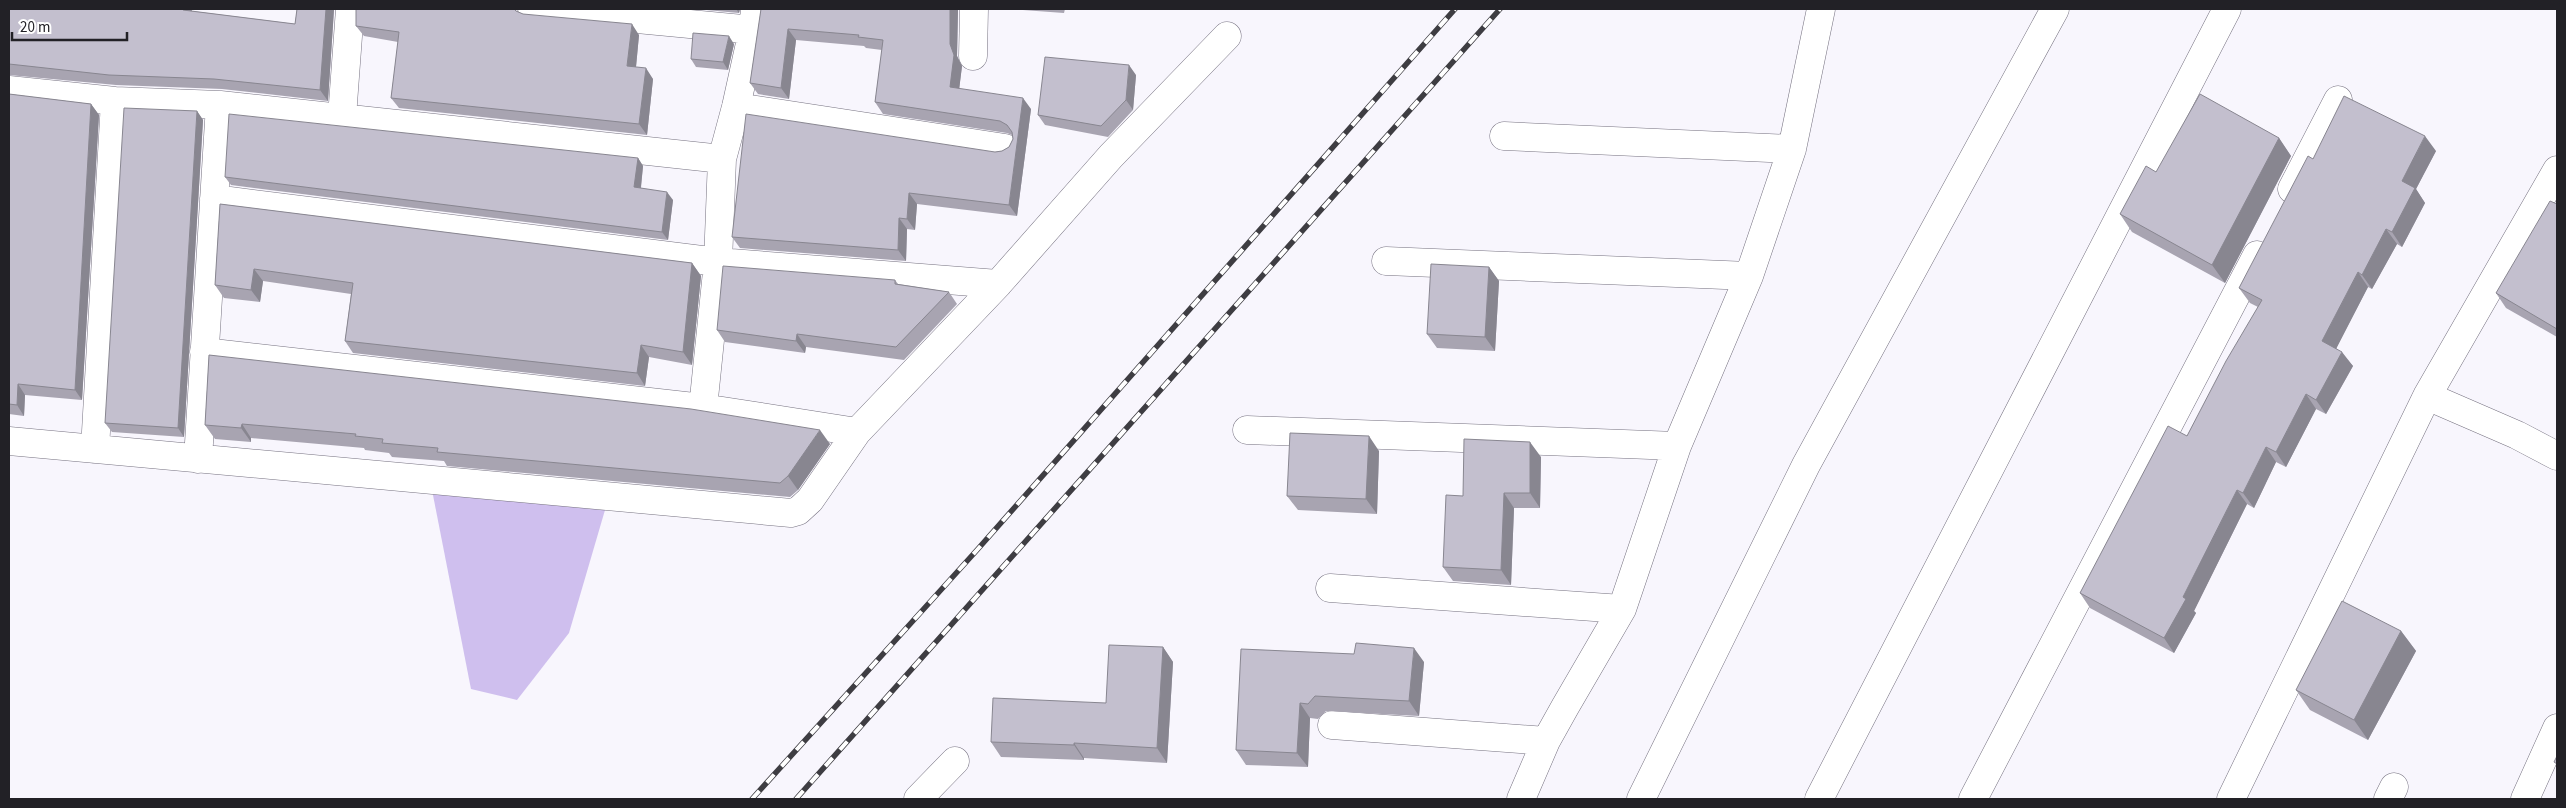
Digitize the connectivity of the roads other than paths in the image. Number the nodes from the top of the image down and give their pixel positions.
1 (350, 9) edge
2 (532, 9) edge
3 (974, 9) edge
4 (1822, 9) edge
5 (2055, 9) edge
6 (2227, 9) edge
7 (606, 13) edge
8 (754, 20) edge
9 (1227, 36) dead end
10 (973, 56) dead end
11 (9, 90) edge
12 (2338, 100) dead end
13 (115, 101) junction
14 (220, 105) junction
15 (736, 107) junction
16 (342, 117) junction
17 (1504, 136) dead end
18 (1004, 148) edge
19 (1792, 149) junction
20 (722, 159) junction
21 (2557, 170) edge
22 (214, 199) junction
23 (718, 262) junction
24 (1386, 262) dead end
25 (1749, 276) junction
26 (998, 284) junction
27 (204, 352) junction
28 (2426, 396) junction
29 (703, 408) junction
30 (1247, 430) dead end
31 (857, 432) junction
32 (9, 441) edge
33 (1678, 446) junction
34 (95, 449) junction
35 (2557, 456) edge
36 (198, 459) junction
37 (1330, 588) dead end
38 (1622, 609) junction
39 (1332, 725) dead end
40 (2557, 728) edge
41 (1546, 741) junction
42 (955, 761) dead end
43 (918, 799) edge
44 (1522, 799) edge
45 (1642, 799) edge
46 (1819, 799) edge
47 (1973, 799) edge
48 (2231, 799) edge
49 (2525, 799) edge

1 - 16 street
2 - 7 street
3 - 10 street
4 - 19 street
5 - 45 street
6 - 46 street
7 - 8 street
8 - 15 street
9 - 26 street
11 - 13 street
12 - 47 street
13 - 14 street
13 - 34 street
14 - 16 street
14 - 22 street
15 - 18 street
15 - 20 street
16 - 20 street
17 - 19 street
19 - 25 street
20 - 23 street
21 - 28 street
22 - 23 street
22 - 27 street
23 - 26 street
23 - 29 street
24 - 25 street
25 - 33 street
26 - 31 street
27 - 29 street
27 - 36 street
28 - 35 street
28 - 48 street
29 - 31 street
30 - 33 street
31 - 36 street
32 - 34 street
33 - 38 street
34 - 36 street
37 - 38 street
38 - 41 street
39 - 41 street
40 - 49 street
41 - 44 street
42 - 43 street

